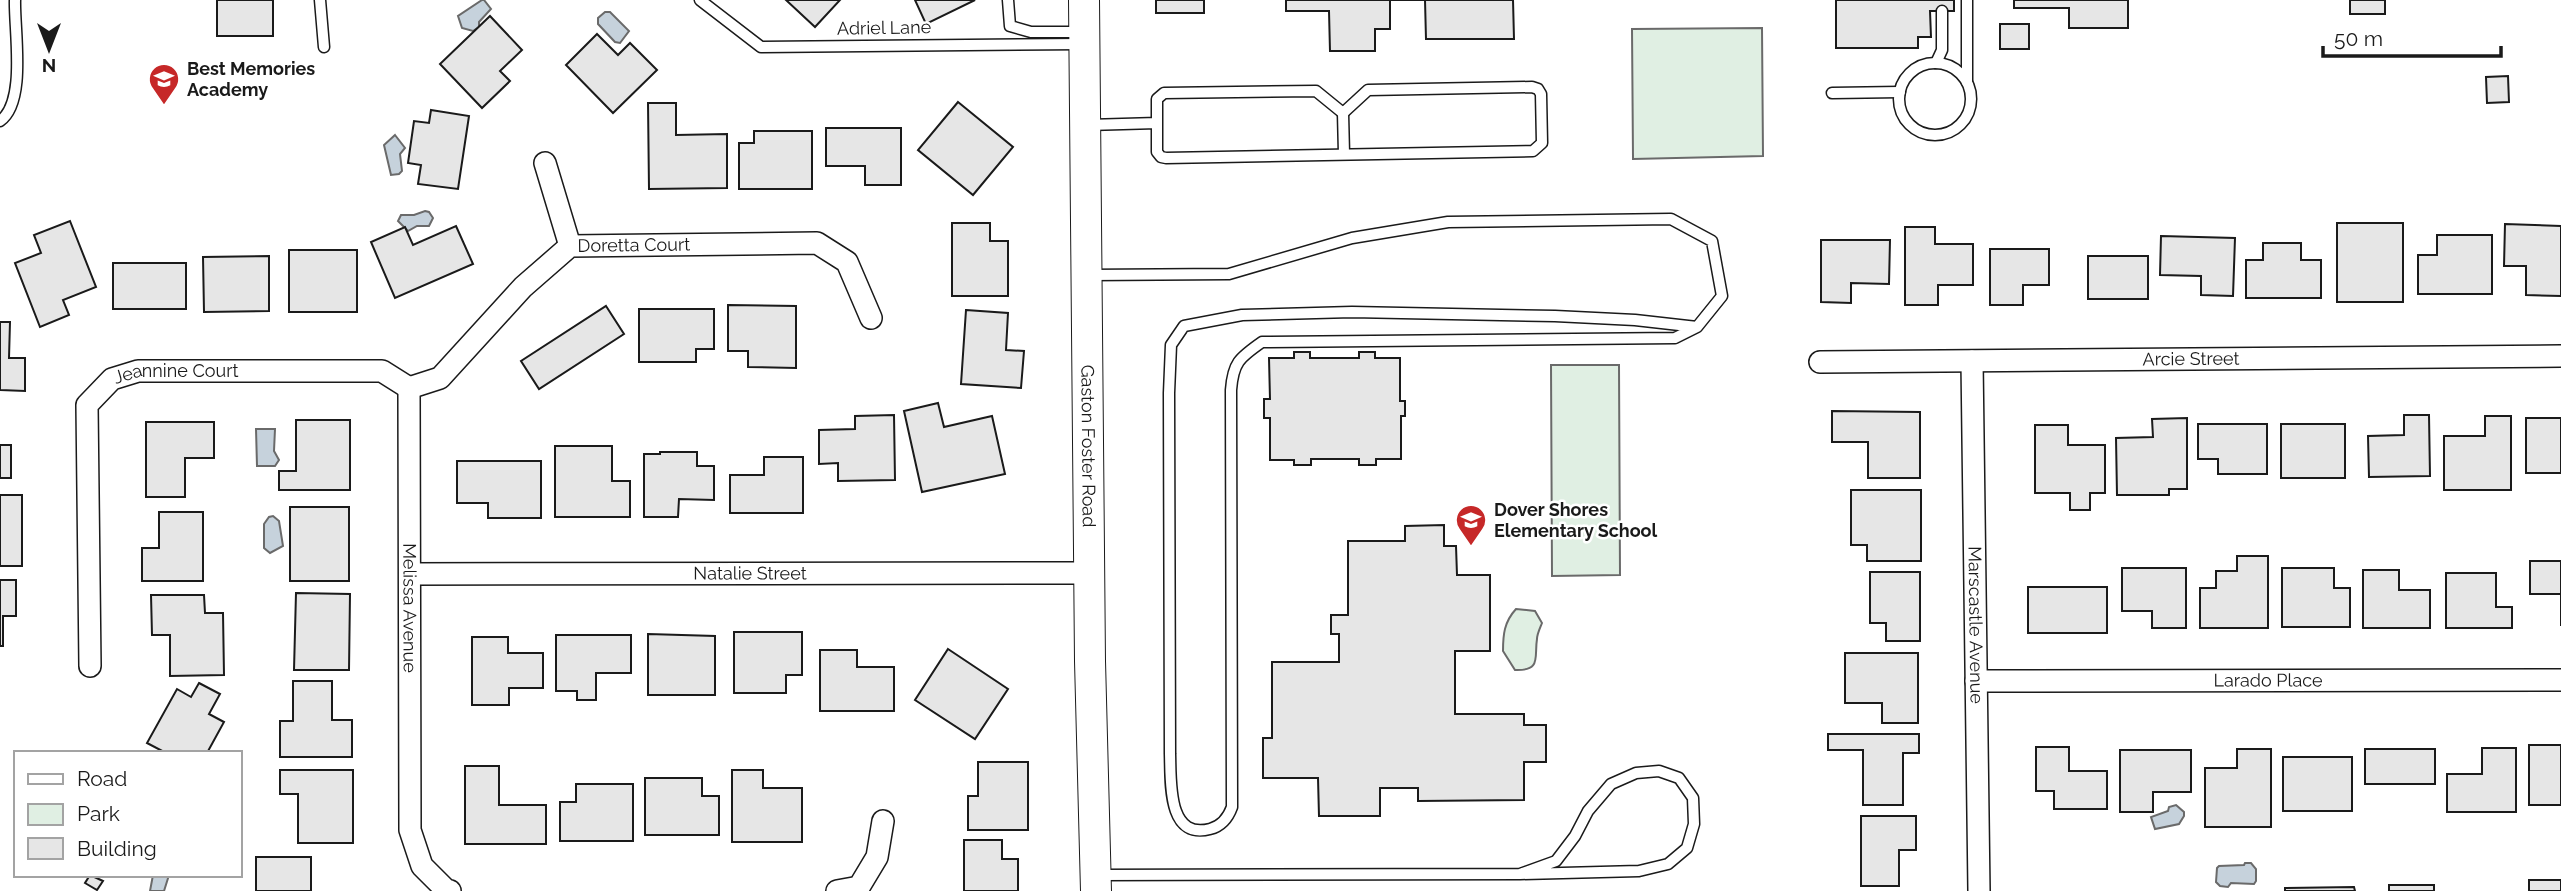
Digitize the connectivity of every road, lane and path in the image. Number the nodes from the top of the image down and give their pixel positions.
1 (15, 0) edge
2 (320, 0) edge
3 (700, 0) edge
4 (1008, 0) edge
5 (1084, 0) edge
6 (1967, 0) edge
7 (1942, 10) dead end
8 (1084, 38) junction
9 (324, 47) dead end
10 (1936, 64) junction
11 (1967, 82) junction
12 (1900, 92) junction
13 (1832, 93) dead end
14 (1343, 113) junction
15 (0, 121) edge
16 (1157, 123) junction
17 (1085, 125) junction
18 (1343, 154) junction
19 (545, 163) dead end
20 (570, 246) junction
21 (1087, 275) junction
22 (871, 318) dead end
23 (1697, 327) junction
24 (2561, 356) edge
25 (1972, 361) junction
26 (1819, 362) dead end
27 (409, 388) junction
28 (1089, 573) junction
29 (410, 574) junction
30 (90, 666) dead end
31 (2561, 680) edge
32 (1976, 681) junction
33 (883, 821) dead end
34 (1520, 874) junction
35 (1096, 883) edge
36 (450, 891) edge
37 (837, 891) edge
38 (1979, 891) edge

1 - 15 lane
2 - 9 lane
3 - 8 lane, Adriel Lane
4 - 8 lane
5 - 8 street, Gaston Foster Road
6 - 11 lane
7 - 10 lane
8 - 17 street, Gaston Foster Road
10 - 11 lane
10 - 12 lane
11 - 12 lane
12 - 13 lane
14 - 16 lane
14 - 18 lane
14 - 18 lane
16 - 17 lane
16 - 18 lane
17 - 21 street, Gaston Foster Road
19 - 20 street
20 - 22 street, Doretta Court
20 - 27 street, Doretta Court
21 - 23 lane
21 - 28 street, Gaston Foster Road
23 - 23 lane
24 - 25 street, Arcie Street
25 - 26 street, Arcie Street
25 - 32 street, Marscastle Avenue
27 - 29 street, Melissa Avenue
27 - 30 street, Jeannine Court
28 - 29 street, Natalie Street
28 - 35 street, Gaston Foster Road
29 - 36 street, Melissa Avenue
31 - 32 street, Larado Place
32 - 38 street, Marscastle Avenue
33 - 37 street
34 - 34 lane
34 - 35 lane

